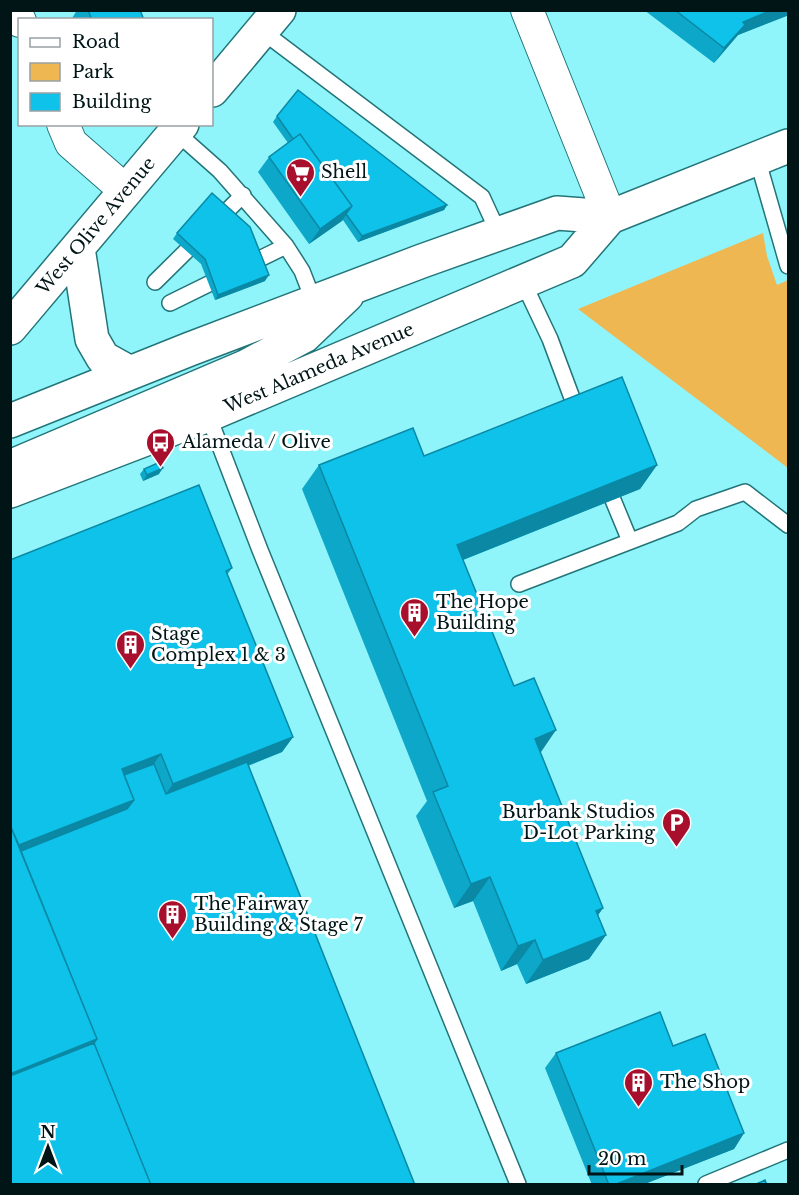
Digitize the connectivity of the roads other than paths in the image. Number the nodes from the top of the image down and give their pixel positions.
1 (527, 10) edge
2 (271, 21) edge
3 (213, 89) edge
4 (64, 126) edge
5 (180, 127) edge
6 (789, 146) edge
7 (757, 158) junction
8 (126, 191) junction
9 (243, 195) junction
10 (610, 217) junction
11 (499, 234) junction
12 (286, 246) junction
13 (78, 248) junction
14 (789, 266) edge
15 (154, 282) dead end
16 (523, 282) junction
17 (355, 287) junction
18 (314, 302) junction
19 (171, 303) dead end
20 (10, 328) edge
21 (130, 373) junction
22 (578, 414) edge
23 (208, 415) junction
24 (10, 421) edge
25 (10, 467) edge
26 (10, 491) edge
27 (613, 500) edge
28 (789, 525) edge
29 (630, 542) junction
30 (519, 584) dead end
31 (789, 1150) edge
32 (518, 1185) edge
33 (706, 1185) edge

1 - 10 street
2 - 3 main road
2 - 11 lane
4 - 8 street
5 - 8 main road, West Olive Avenue
5 - 9 lane
6 - 7 main road, West Alameda Avenue
7 - 10 main road, West Alameda Avenue
7 - 14 lane
8 - 13 main road, West Olive Avenue
9 - 12 lane
9 - 15 lane
10 - 11 main road, West Alameda Avenue
10 - 16 main road, West Alameda Avenue
11 - 17 main road, West Alameda Avenue
12 - 18 lane
12 - 19 lane
13 - 20 main road, West Olive Avenue
13 - 21 main road
16 - 22 lane
16 - 23 main road, West Alameda Avenue
17 - 18 main road, West Alameda Avenue
17 - 25 main road, West Alameda Avenue
18 - 21 main road, West Alameda Avenue
21 - 24 main road, West Alameda Avenue
23 - 26 main road, West Alameda Avenue
23 - 32 lane
27 - 29 lane
28 - 29 lane
29 - 30 lane
31 - 33 lane

